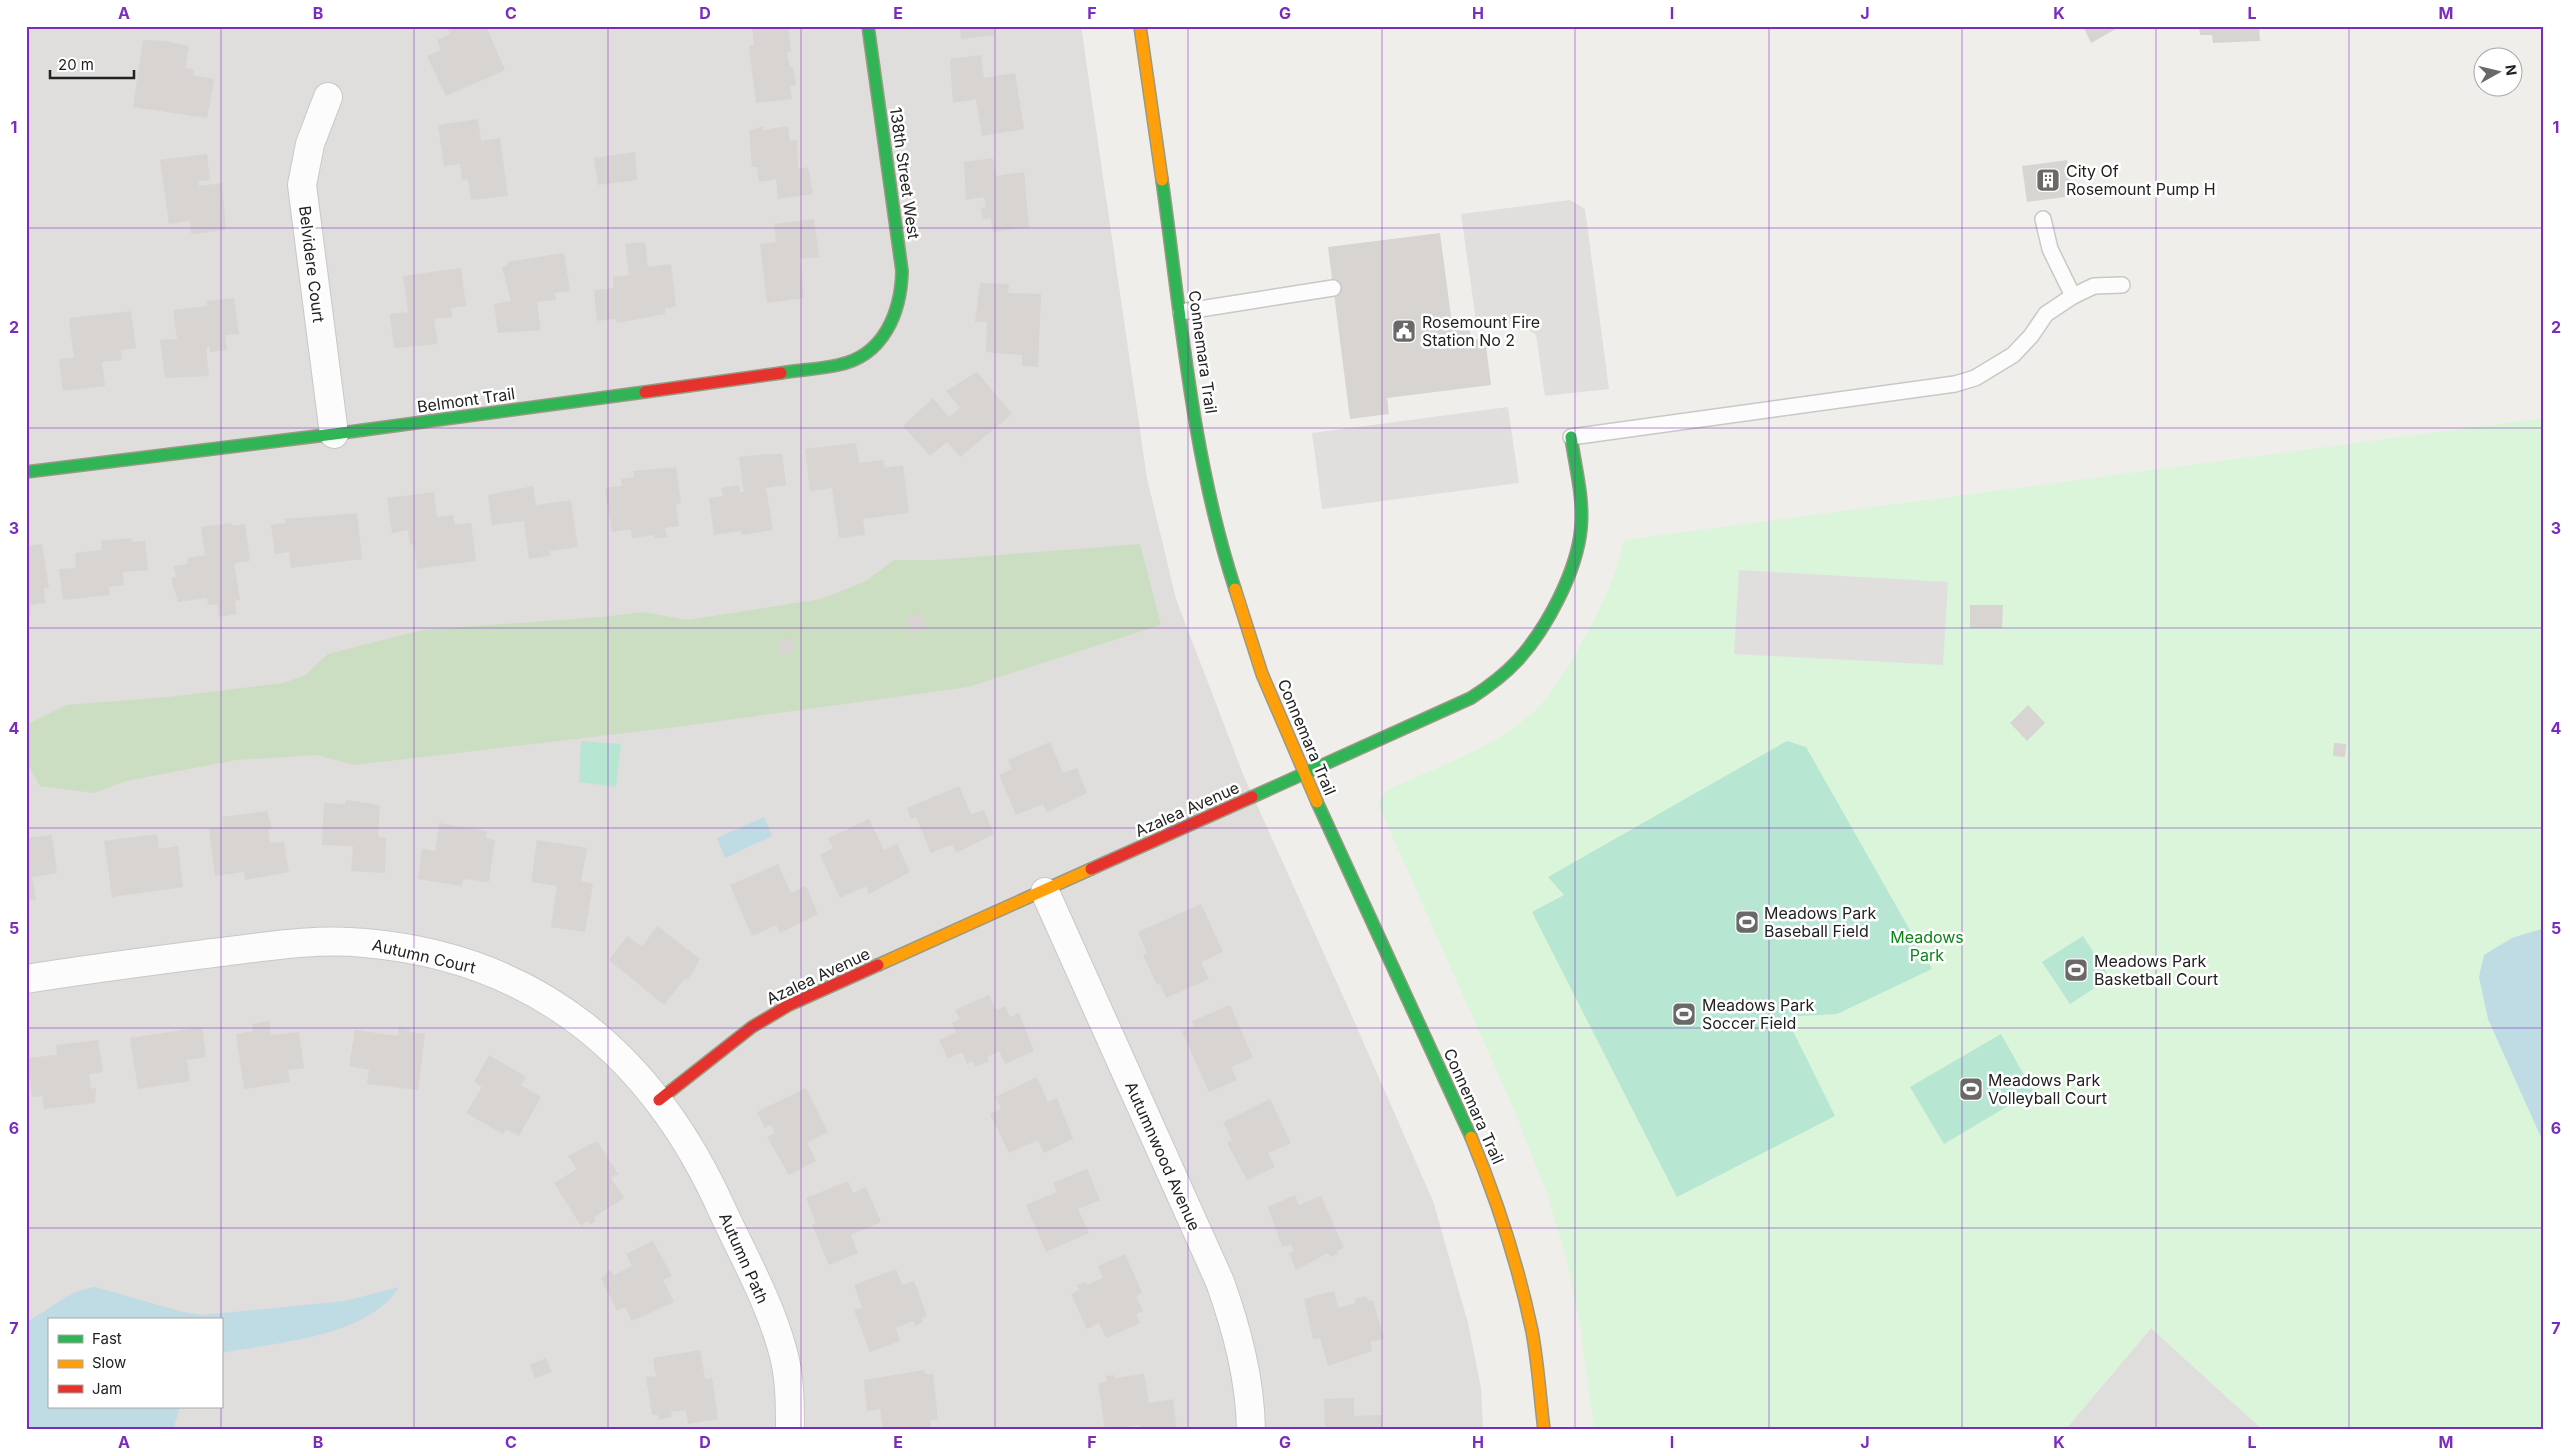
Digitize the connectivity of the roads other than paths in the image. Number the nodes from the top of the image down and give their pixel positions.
1 (868, 26) edge
2 (1140, 26) edge
3 (328, 97) dead end
4 (2044, 219) dead end
5 (2122, 284) dead end
6 (1333, 288) dead end
7 (2073, 296) junction
8 (1181, 312) junction
9 (892, 323) joint
10 (334, 434) junction
11 (1571, 436) joint
12 (26, 472) edge
13 (1305, 773) junction
14 (1045, 892) junction
15 (26, 979) edge
16 (659, 1100) junction
17 (790, 1430) edge
18 (1251, 1430) edge
19 (1544, 1430) edge

1 - 9 street, 138th Street West
2 - 8 street, Connemara Trail
3 - 10 street, Belvidere Court
4 - 7 lane
5 - 7 lane
6 - 8 lane
7 - 11 lane
8 - 13 street, Connemara Trail
9 - 10 street, Belmont Trail
10 - 12 street, Belmont Trail
11 - 13 street, Azalea Avenue
13 - 14 street, Azalea Avenue
13 - 19 street, Connemara Trail
14 - 16 street, Azalea Avenue
14 - 18 street, Autumnwood Avenue
15 - 16 street, Autumn Court
16 - 17 street, Autumn Path

